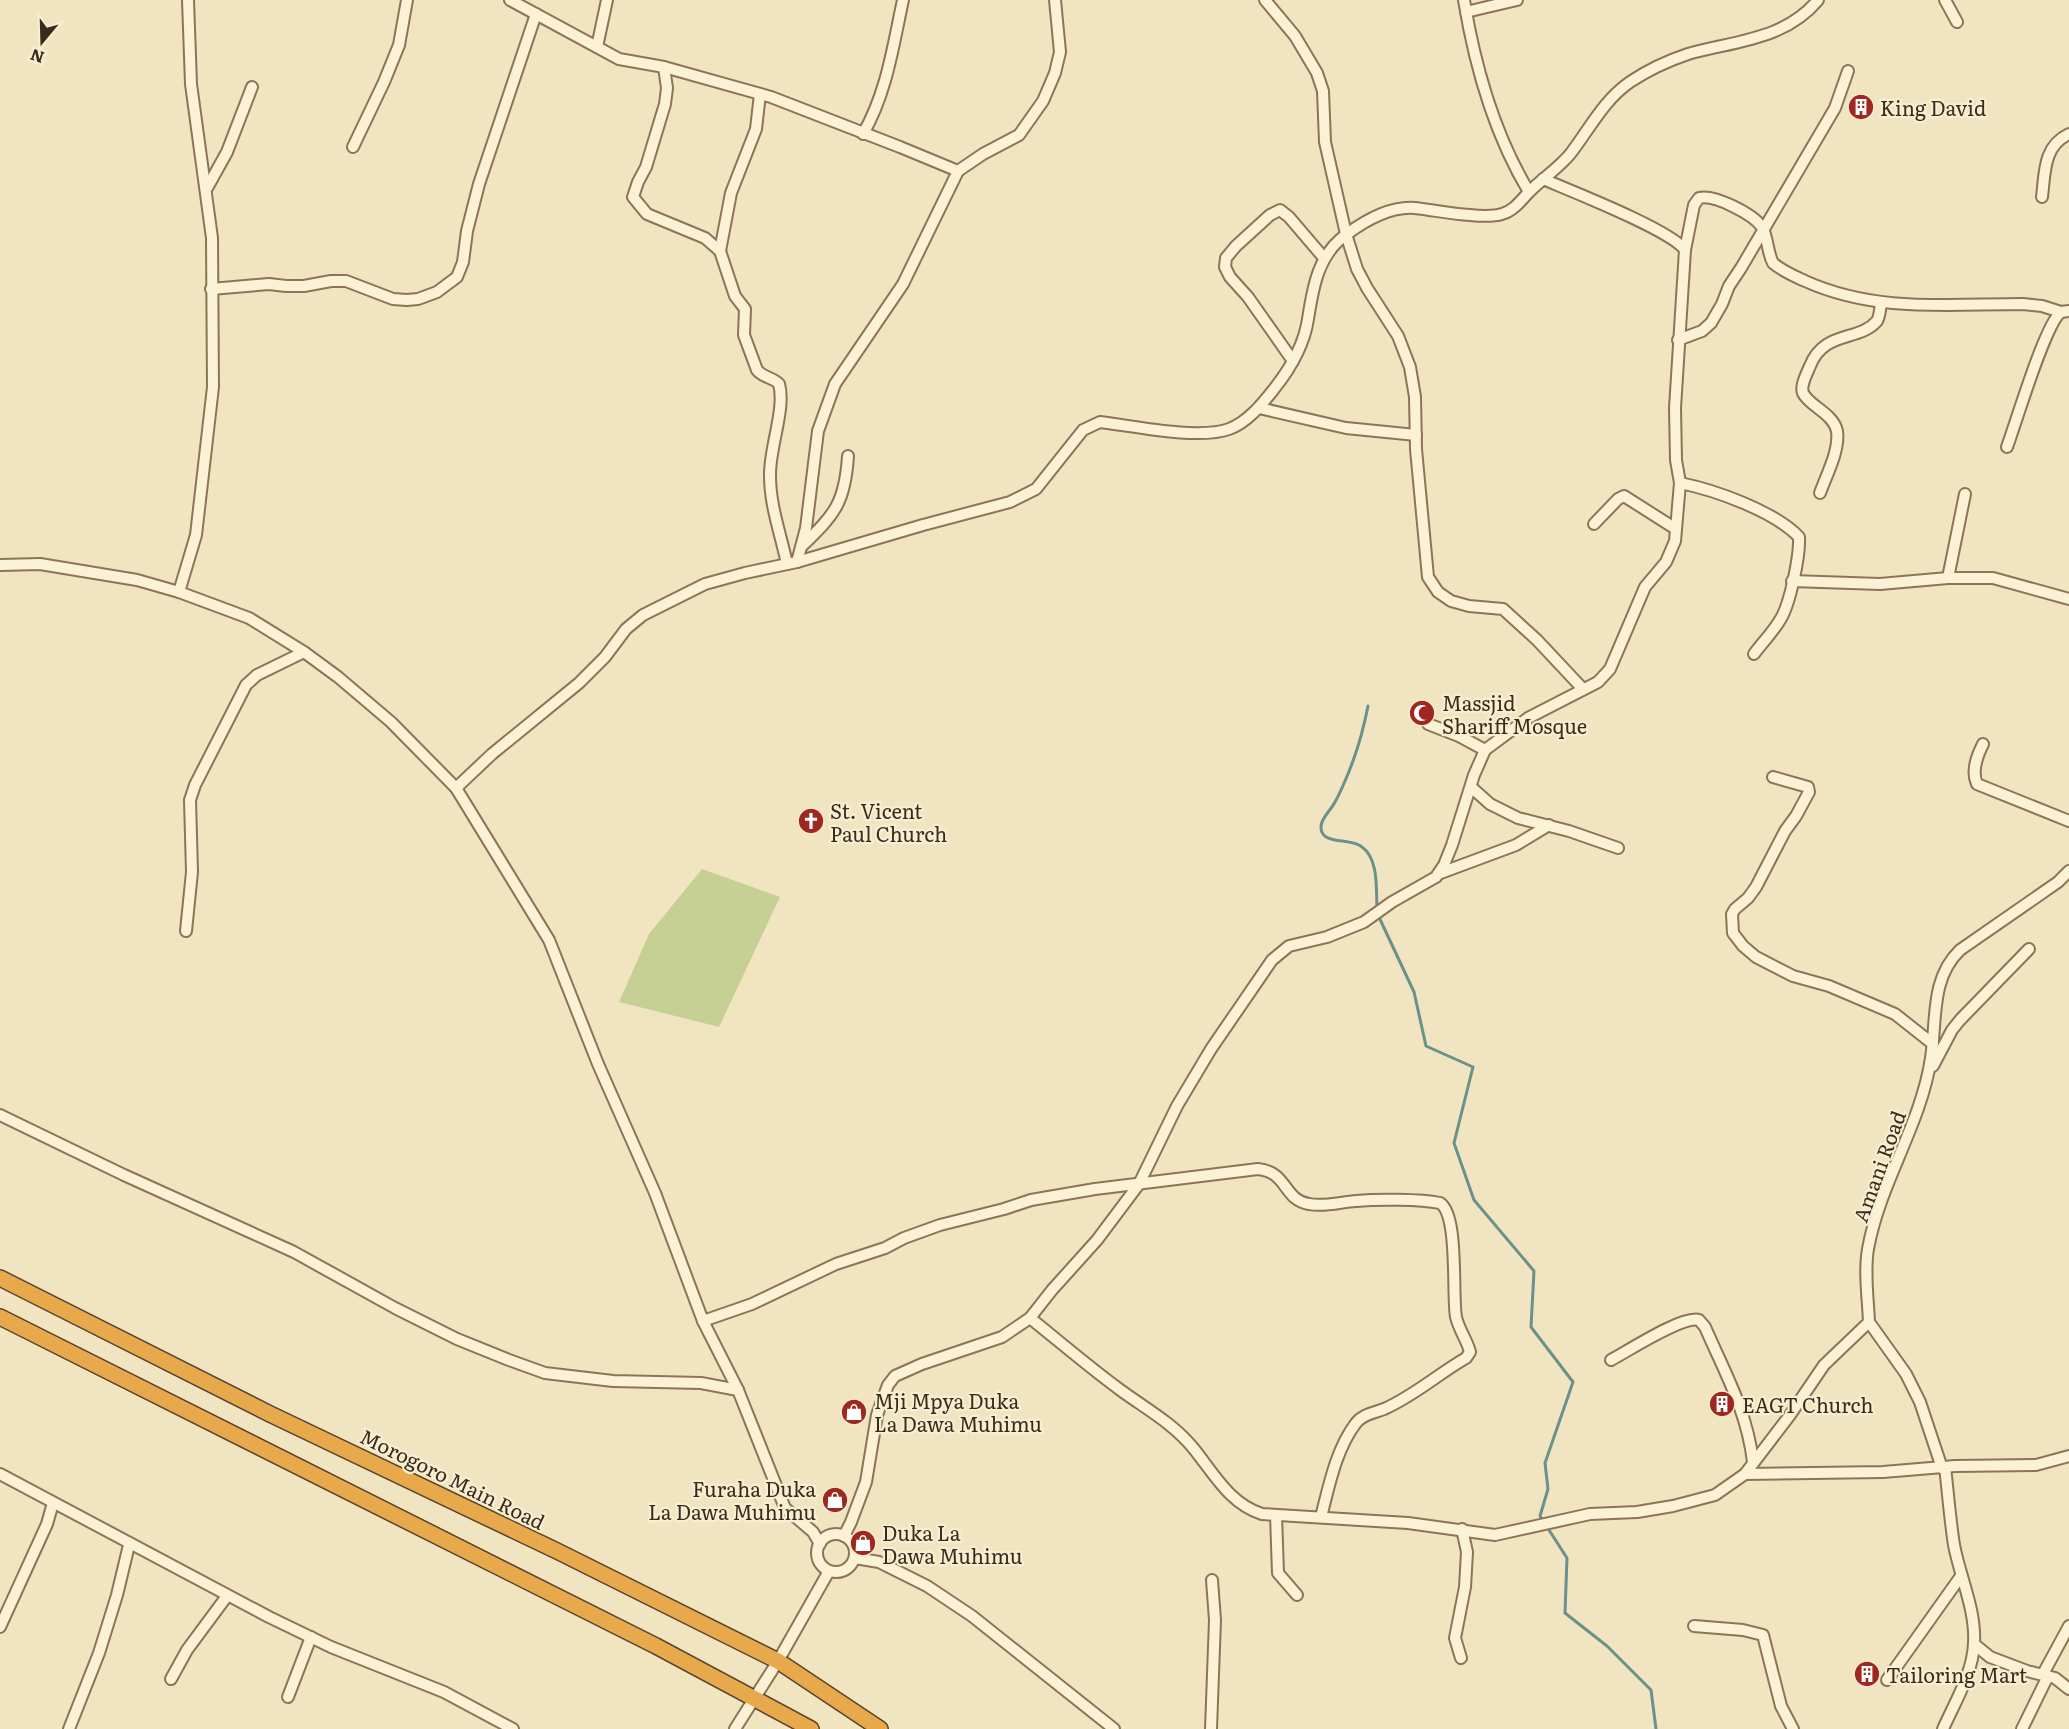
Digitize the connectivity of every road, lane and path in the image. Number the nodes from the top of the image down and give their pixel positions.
1 (188, 0) edge
2 (407, 0) edge
3 (510, 0) edge
4 (607, 0) edge
5 (903, 0) edge
6 (1055, 0) edge
7 (1265, 0) edge
8 (1464, 0) edge
9 (1517, 0) edge
10 (1818, 0) edge
11 (1945, 0) edge
12 (1466, 12) junction
13 (536, 14) junction
14 (1957, 22) dead end
15 (597, 47) junction
16 (664, 67) junction
17 (1848, 71) dead end
18 (252, 87) dead end
19 (760, 94) junction
20 (863, 134) junction
21 (2069, 134) edge
22 (353, 147) dead end
23 (958, 171) junction
24 (1543, 178) junction
25 (207, 188) junction
26 (1529, 192) junction
27 (2042, 197) dead end
28 (1773, 212) junction
29 (1753, 218) junction
30 (1763, 229) junction
31 (1346, 234) junction
32 (1685, 250) junction
33 (720, 251) junction
34 (1324, 258) junction
35 (211, 289) junction
36 (1881, 303) junction
37 (2065, 312) edge
38 (1678, 340) junction
39 (1293, 361) junction
40 (1259, 408) junction
41 (1416, 435) junction
42 (2007, 447) dead end
43 (848, 456) dead end
44 (1680, 483) junction
45 (1820, 493) dead end
46 (1965, 494) dead end
47 (1594, 524) dead end
48 (1676, 529) junction
49 (801, 546) junction
50 (792, 563) junction
51 (0, 565) edge
52 (1948, 578) junction
53 (1792, 581) junction
54 (179, 592) junction
55 (2069, 599) edge
56 (304, 652) junction
57 (1754, 654) dead end
58 (1582, 688) junction
59 (1428, 724) dead end
60 (1983, 744) dead end
61 (1485, 750) junction
62 (1773, 777) dead end
63 (1470, 787) junction
64 (456, 788) junction
65 (2069, 821) edge
66 (1549, 825) junction
67 (1618, 848) dead end
68 (2069, 871) edge
69 (1438, 874) junction
70 (186, 931) dead end
71 (2029, 949) dead end
72 (1933, 1044) junction
73 (1927, 1077) junction
74 (0, 1115) edge
75 (1139, 1184) junction
76 (0, 1278) edge
77 (0, 1317) edge
78 (1030, 1318) junction
79 (703, 1321) junction
80 (1869, 1322) junction
81 (1611, 1360) dead end
82 (738, 1390) junction
83 (2069, 1456) edge
84 (1753, 1462) junction
85 (1944, 1467) junction
86 (1744, 1473) junction
87 (0, 1474) edge
88 (53, 1503) junction
89 (1276, 1515) junction
90 (1321, 1517) junction
91 (1462, 1529) junction
92 (844, 1536) junction
93 (820, 1544) junction
94 (129, 1545) junction
95 (855, 1558) junction
96 (829, 1571) junction
97 (1961, 1576) junction
98 (1212, 1580) dead end
99 (1297, 1595) dead end
100 (227, 1596) junction
101 (1694, 1626) dead end
102 (2069, 1626) edge
103 (0, 1627) edge
104 (311, 1637) junction
105 (1974, 1644) junction
106 (1461, 1658) dead end
107 (778, 1661) junction
108 (2045, 1675) junction
109 (171, 1679) dead end
110 (1887, 1680) dead end
111 (2069, 1689) edge
112 (288, 1697) dead end
113 (754, 1698) junction
114 (69, 1729) edge
115 (513, 1729) edge
116 (735, 1729) edge
117 (811, 1729) edge
118 (880, 1729) edge
119 (1114, 1729) edge
120 (1211, 1729) edge
121 (1793, 1729) edge
122 (1943, 1729) edge
123 (2022, 1729) edge

1 - 25 street
2 - 22 street
3 - 13 street
4 - 15 street
5 - 20 street
6 - 23 street
7 - 31 street
8 - 12 street
9 - 12 street
10 - 24 street
11 - 14 street
12 - 26 street
13 - 15 street
13 - 35 street
15 - 16 street
16 - 19 street
16 - 33 street
17 - 28 street
18 - 25 street
19 - 20 street
19 - 33 street
20 - 23 street
21 - 27 street
23 - 49 street
24 - 26 street
24 - 32 street
25 - 35 street
26 - 31 street
28 - 29 street
28 - 30 street
29 - 30 street
29 - 32 street
30 - 36 street
30 - 38 street
31 - 34 street
31 - 41 street
32 - 38 street
33 - 50 street
34 - 39 street
34 - 39 street
35 - 54 street
36 - 37 street
36 - 45 street
37 - 42 street
38 - 44 street
39 - 40 street
40 - 41 street
40 - 50 street
41 - 58 street
43 - 49 street
44 - 48 street
44 - 53 street
46 - 52 street
47 - 48 street
48 - 58 street
49 - 50 street
50 - 64 street
51 - 54 street
52 - 53 street
52 - 55 street
53 - 57 street
54 - 56 street
56 - 64 street
56 - 70 street
58 - 61 street
59 - 61 street
60 - 65 street
61 - 63 street
62 - 72 street
63 - 66 street
63 - 69 street
64 - 79 street
66 - 67 street
66 - 69 street
68 - 72 street, Amani Road
69 - 75 street
71 - 73 street
72 - 73 street, Amani Road
73 - 80 street, Amani Road
74 - 82 street
75 - 78 street
75 - 79 street
75 - 90 street
76 - 107 highway, Morogoro Main Road
77 - 113 highway
78 - 89 street
78 - 92 street
79 - 82 street
80 - 84 street
80 - 85 street
81 - 84 street
82 - 93 street
83 - 85 street
84 - 86 street
85 - 86 street
85 - 97 street
86 - 91 street
87 - 88 street
88 - 94 street
88 - 103 street
89 - 90 street
89 - 99 street
90 - 91 street
91 - 106 street
92 - 93 street
92 - 95 street
93 - 96 street
94 - 100 street
94 - 114 street
95 - 96 street
95 - 119 street
96 - 107 street
97 - 105 street
97 - 110 street
98 - 120 street
100 - 104 street
100 - 109 street
101 - 121 street
102 - 108 street
104 - 112 street
104 - 115 street
105 - 108 street
105 - 122 street
107 - 113 street
107 - 118 highway, Morogoro Main Road
108 - 111 street
108 - 123 street
113 - 116 street
113 - 117 highway

